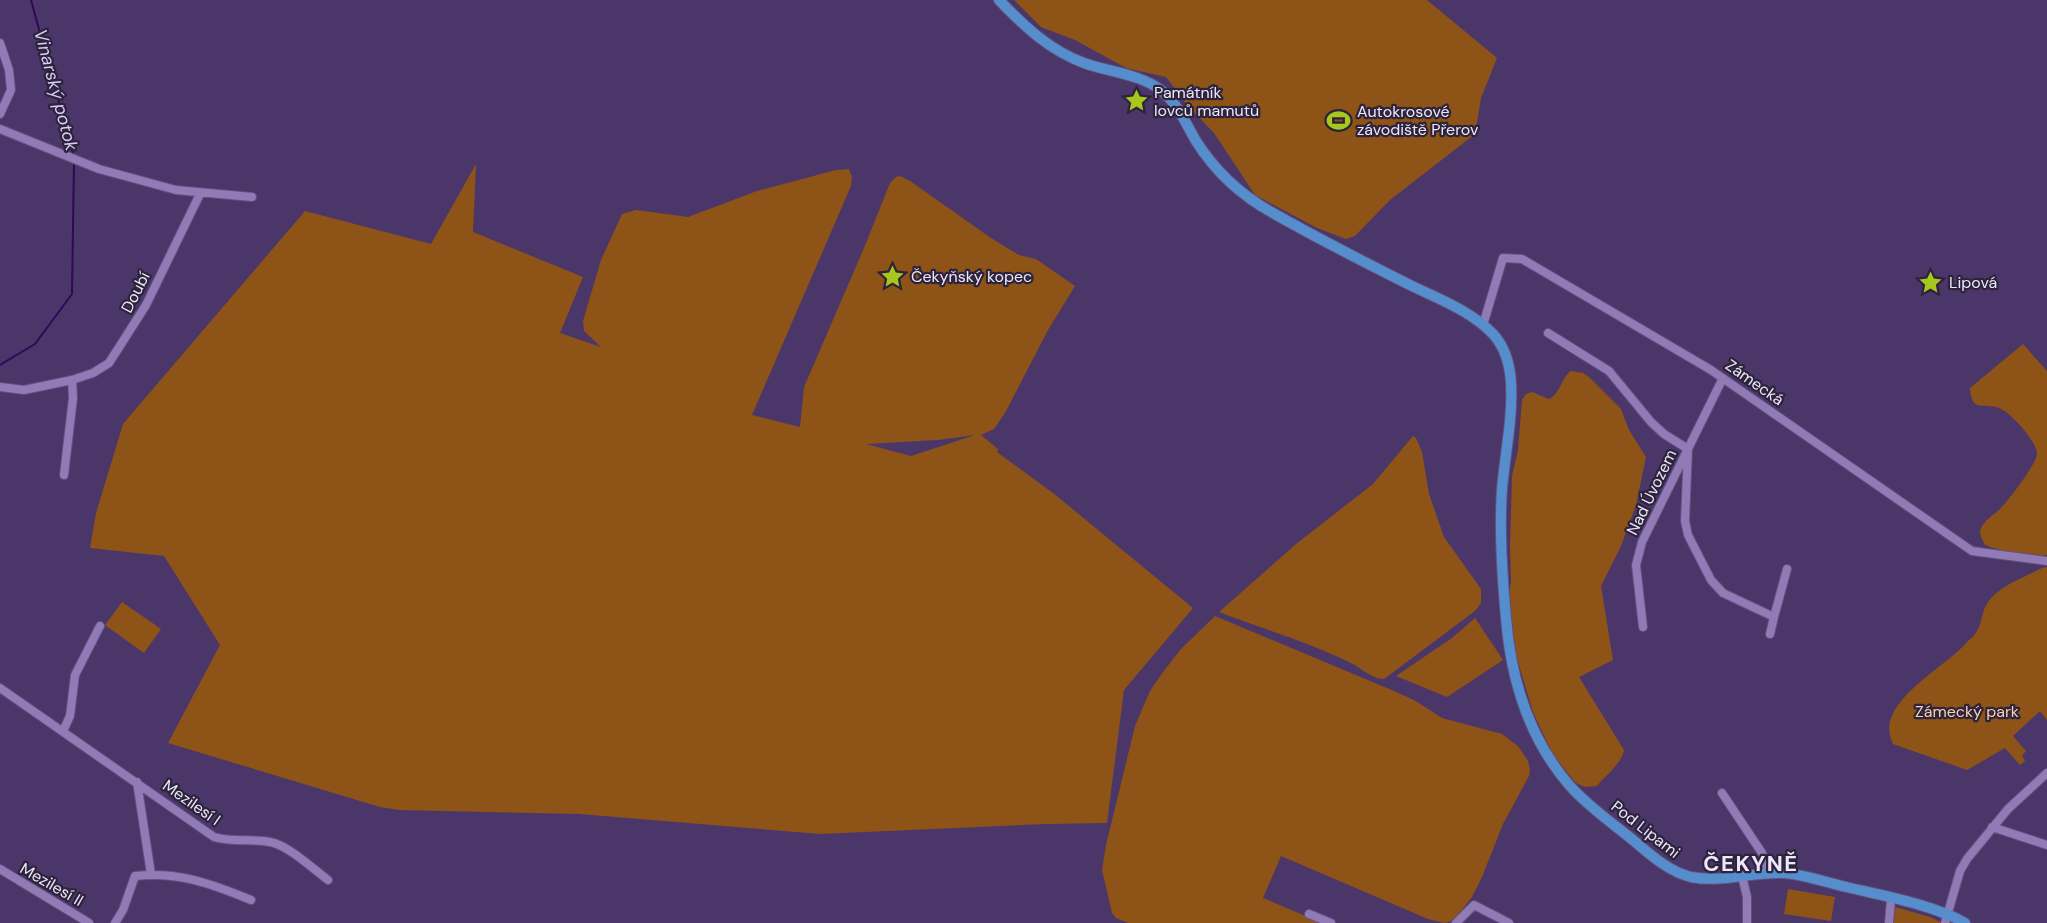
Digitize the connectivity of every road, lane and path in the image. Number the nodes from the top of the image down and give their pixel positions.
1 (999, 0) edge
2 (0, 43) edge
3 (0, 114) edge
4 (0, 129) edge
5 (200, 194) junction
6 (252, 198) dead end
7 (1483, 325) junction
8 (1548, 333) dead end
9 (1723, 378) junction
10 (72, 380) junction
11 (0, 387) edge
12 (1688, 449) junction
13 (64, 475) dead end
14 (2047, 561) edge
15 (1787, 569) dead end
16 (1774, 617) junction
17 (100, 626) dead end
18 (1642, 627) dead end
19 (1770, 634) dead end
20 (0, 688) edge
21 (63, 731) junction
22 (2047, 773) edge
23 (137, 782) junction
24 (1722, 793) dead end
25 (1992, 826) junction
26 (2047, 845) edge
27 (0, 869) edge
28 (1769, 873) junction
29 (151, 874) junction
30 (1742, 876) junction
31 (328, 880) dead end
32 (1891, 898) junction
33 (250, 900) dead end
34 (1310, 914) dead end
35 (1946, 919) edge
36 (89, 923) edge
37 (115, 923) edge
38 (1331, 923) edge
39 (1456, 923) edge
40 (1509, 923) edge
41 (1748, 923) edge
42 (1889, 923) edge
43 (1965, 923) edge

1 - 7 main road, Pod Lipami
2 - 3 street
4 - 5 street
5 - 6 street
5 - 10 street, Doubí
7 - 9 street, Zámecká
7 - 30 main road, Pod Lipami
8 - 12 street
9 - 12 street, Nad Úvozem
9 - 14 street, Zámecká
10 - 11 street, Doubí
10 - 13 street
12 - 16 street
12 - 18 street, Nad Úvozem
15 - 16 street
16 - 19 street
17 - 21 street
20 - 21 street, Mezilesí I
21 - 23 street, Mezilesí I
22 - 25 street
23 - 29 street, Mezilesí I
23 - 31 street, Mezilesí I
24 - 28 street
25 - 26 street
25 - 35 street
27 - 36 street, Mezilesí II
28 - 30 main road, Pod Lipami
28 - 32 main road, Pod Lipami
29 - 33 street
29 - 37 street
30 - 41 street
32 - 35 main road, Pod Lipami
32 - 42 street
34 - 38 street
35 - 43 main road, Pod Lipami
39 - 40 street

